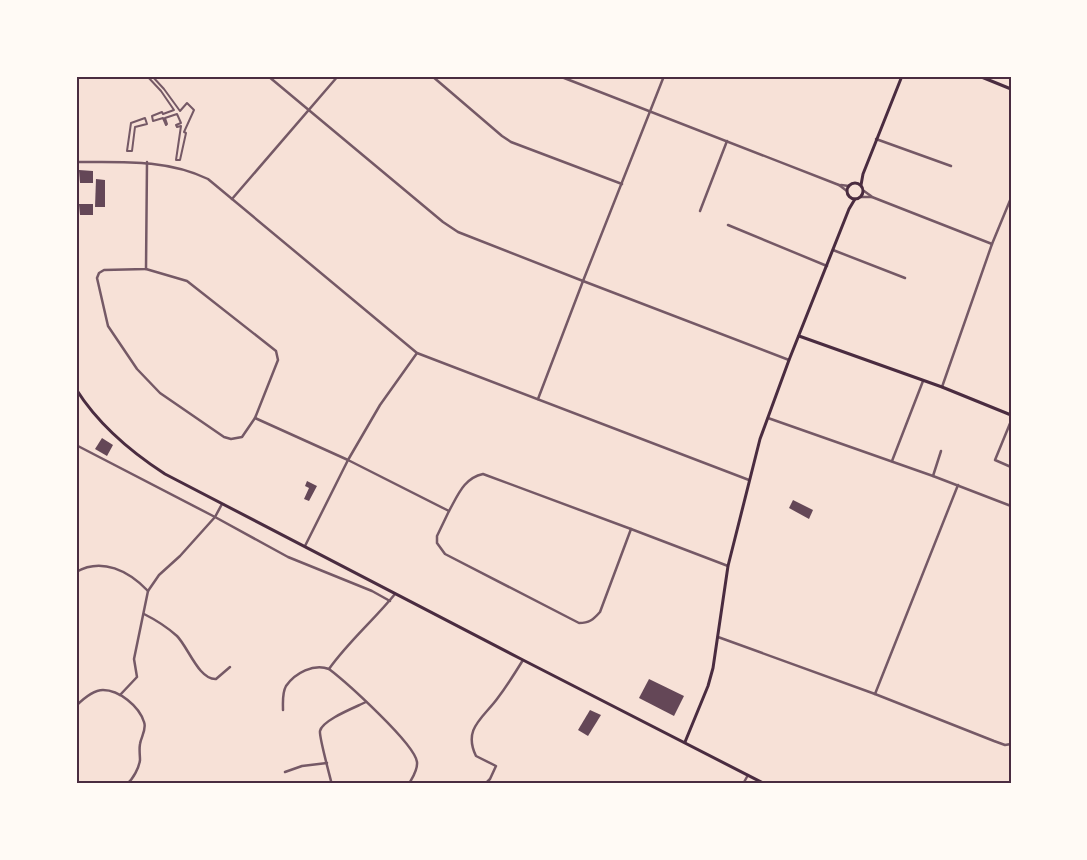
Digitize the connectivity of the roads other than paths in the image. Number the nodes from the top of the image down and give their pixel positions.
1 (147, 76) edge
2 (152, 76) edge
3 (268, 76) edge
4 (338, 76) edge
5 (432, 76) edge
6 (560, 76) edge
7 (664, 76) edge
8 (902, 76) edge
9 (979, 76) edge
10 (1011, 89) edge
11 (309, 111) junction
12 (651, 112) junction
13 (145, 118) joint
14 (876, 139) junction
15 (727, 141) junction
16 (76, 162) edge
17 (147, 162) junction
18 (951, 166) dead end
19 (863, 174) junction
20 (856, 182) junction
21 (622, 184) junction
22 (839, 185) junction
23 (861, 185) junction
24 (848, 186) junction
25 (847, 191) junction
26 (864, 191) junction
27 (861, 197) junction
28 (872, 197) junction
29 (850, 198) junction
30 (1011, 198) edge
31 (232, 199) junction
32 (855, 199) junction
33 (849, 209) junction
34 (700, 211) dead end
35 (728, 225) dead end
36 (992, 244) junction
37 (834, 250) junction
38 (827, 266) junction
39 (146, 269) junction
40 (905, 278) dead end
41 (583, 282) junction
42 (799, 336) junction
43 (417, 353) junction
44 (789, 360) junction
45 (923, 381) junction
46 (942, 387) junction
47 (76, 389) edge
48 (538, 399) junction
49 (1011, 415) edge
50 (255, 418) junction
51 (768, 418) junction
52 (1011, 422) edge
53 (76, 445) edge
54 (941, 451) dead end
55 (348, 460) junction
56 (892, 462) junction
57 (1011, 467) edge
58 (933, 476) junction
59 (749, 480) junction
60 (958, 485) junction
61 (222, 504) junction
62 (1011, 506) edge
63 (449, 511) junction
64 (215, 517) junction
65 (631, 529) junction
66 (306, 546) junction
67 (728, 566) junction
68 (76, 572) edge
69 (148, 591) junction
70 (395, 594) junction
71 (390, 600) junction
72 (144, 614) junction
73 (718, 637) junction
74 (523, 660) junction
75 (230, 667) dead end
76 (329, 670) junction
77 (875, 694) junction
78 (120, 695) junction
79 (366, 702) junction
80 (76, 706) edge
81 (283, 710) dead end
82 (685, 742) junction
83 (1011, 744) edge
84 (327, 763) junction
85 (286, 772) dead end
86 (748, 775) junction
87 (331, 781) dead end
88 (127, 784) edge
89 (409, 784) edge
90 (485, 784) edge
91 (743, 784) edge
92 (765, 784) edge

1 - 2 street
3 - 11 street
4 - 11 street
5 - 21 street
6 - 12 street
7 - 12 street
8 - 14 main road
9 - 10 main road
11 - 31 street
11 - 41 street
12 - 15 street
12 - 21 street
13 - 13 street
14 - 18 street
14 - 19 main road
15 - 22 street
15 - 34 street
16 - 17 street
17 - 31 street
17 - 39 street
19 - 20 main road
19 - 23 main road
20 - 23 main road
20 - 24 main road
21 - 41 street
22 - 24 street
22 - 25 street
23 - 26 main road
24 - 25 main road
25 - 29 main road
26 - 27 main road
26 - 28 street
27 - 28 street
27 - 32 main road
28 - 36 street
29 - 32 main road
29 - 33 main road
30 - 36 street
31 - 43 street
32 - 33 main road
33 - 37 main road
35 - 38 street
36 - 46 street
37 - 38 main road
37 - 40 street
38 - 42 main road
39 - 50 street
39 - 50 street
41 - 44 street
41 - 48 street
42 - 44 main road
42 - 45 main road
43 - 48 street
43 - 55 street
44 - 51 main road
45 - 46 main road
45 - 56 street
46 - 49 main road
47 - 61 main road
48 - 59 street
50 - 55 street
51 - 56 street
51 - 59 main road
52 - 57 street
53 - 64 street
54 - 58 street
55 - 63 street
55 - 66 street
56 - 58 street
58 - 60 street
59 - 67 main road
60 - 62 street
60 - 77 street
61 - 64 street
61 - 66 main road
63 - 65 street
63 - 65 street
64 - 69 street
64 - 71 street
65 - 67 street
66 - 70 main road
67 - 73 main road
68 - 69 street
69 - 72 street
70 - 71 street
70 - 74 main road
71 - 76 street
72 - 75 street
72 - 78 street
73 - 77 street
73 - 82 main road
74 - 82 main road
74 - 90 street
76 - 79 street
76 - 81 street
77 - 83 street
78 - 80 street
78 - 88 street
79 - 84 street
79 - 89 street
82 - 86 main road
84 - 85 street
84 - 87 street
86 - 91 street
86 - 92 main road

